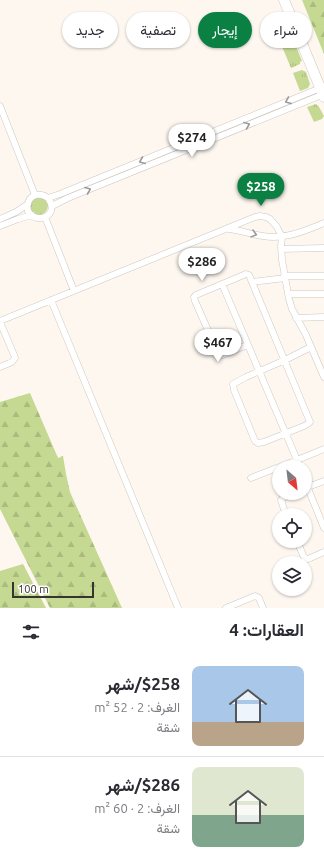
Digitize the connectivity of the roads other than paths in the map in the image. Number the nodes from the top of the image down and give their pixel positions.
1 (284, 0) edge
2 (292, 0) edge
3 (323, 90) edge
4 (0, 106) edge
5 (35, 195) junction
6 (48, 198) junction
7 (28, 204) junction
8 (52, 206) junction
9 (32, 215) junction
10 (45, 217) junction
11 (0, 220) edge
12 (324, 223) edge
13 (0, 226) edge
14 (226, 229) junction
15 (282, 237) junction
16 (324, 248) edge
17 (281, 249) junction
18 (324, 276) edge
19 (284, 277) junction
20 (252, 282) junction
21 (222, 284) junction
22 (74, 291) junction
23 (288, 294) junction
24 (324, 294) edge
25 (51, 300) junction
26 (324, 316) edge
27 (296, 318) junction
28 (0, 322) edge
29 (248, 345) junction
30 (311, 347) junction
31 (285, 360) junction
32 (0, 367) edge
33 (259, 371) junction
34 (324, 374) edge
35 (285, 433) junction
36 (324, 449) edge
37 (297, 460) joint
38 (272, 470) edge
39 (251, 478) dead end
40 (324, 481) edge
41 (312, 484) edge
42 (312, 498) edge
43 (322, 519) edge
44 (324, 528) edge
45 (300, 548) edge
46 (324, 552) edge
47 (178, 608) edge
48 (226, 608) edge
49 (263, 608) edge

1 - 3 main road
2 - 3 main road
3 -> 6 street
8 -> 3 street
4 - 5 street
5 - 6 street
5 - 7 street
6 - 8 street
7 - 9 street
7 - 11 street
8 - 10 street
9 - 10 street
9 - 13 street
10 - 22 street
12 - 15 street
14 -> 15 street
14 - 15 street
14 - 22 street
15 - 17 street
16 - 17 street
17 - 19 street
18 - 19 street
19 - 20 street
19 - 23 street
20 - 21 street
20 - 31 street
21 - 29 street
21 - 29 street
22 - 25 street
23 - 24 street
23 - 27 street
25 - 28 street
25 - 47 street
26 - 27 street
27 - 30 street
28 - 32 street
29 - 33 street
30 - 31 street
30 - 34 street
31 - 33 street
31 - 35 street
33 - 35 street
33 - 35 street
35 - 37 street
36 - 37 street
38 - 39 street
40 - 41 street
42 - 43 street
43 - 44 street
45 - 46 street
48 - 49 street

